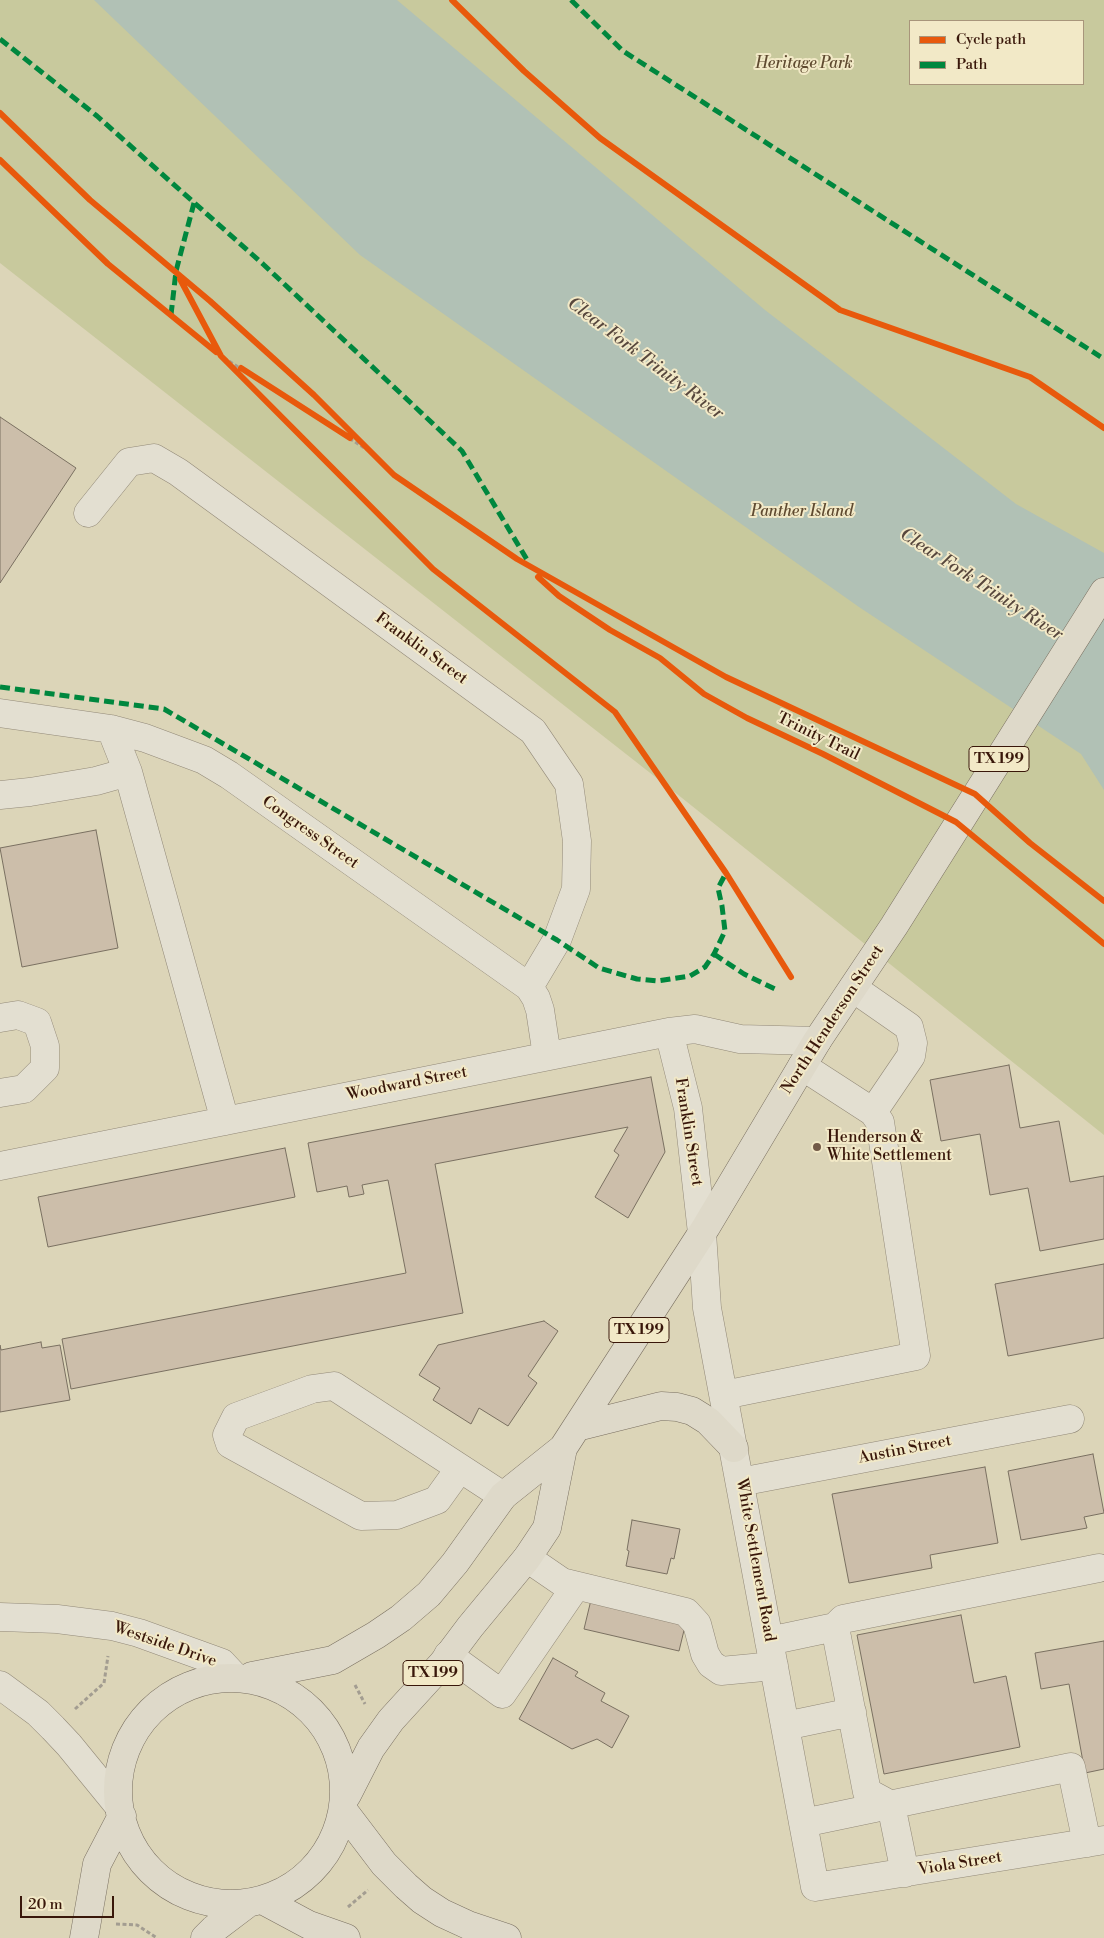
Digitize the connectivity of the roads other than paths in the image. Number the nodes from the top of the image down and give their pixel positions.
1 (88, 513) dead end
2 (1104, 592) edge
3 (0, 713) edge
4 (111, 729) junction
5 (128, 772) junction
6 (0, 795) edge
7 (529, 987) junction
8 (853, 988) junction
9 (0, 1018) edge
10 (670, 1032) junction
11 (817, 1041) junction
12 (547, 1056) junction
13 (802, 1066) junction
14 (0, 1093) edge
15 (873, 1112) junction
16 (225, 1121) junction
17 (0, 1166) edge
18 (702, 1232) junction
19 (724, 1395) junction
20 (1070, 1419) dead end
21 (570, 1438) junction
22 (734, 1448) junction
23 (460, 1468) junction
24 (740, 1482) junction
25 (503, 1496) junction
26 (527, 1558) junction
27 (1099, 1568) dead end
28 (576, 1586) junction
29 (0, 1617) edge
30 (835, 1627) junction
31 (772, 1654) junction
32 (448, 1655) junction
33 (243, 1677) junction
34 (0, 1685) edge
35 (852, 1712) junction
36 (786, 1726) junction
37 (345, 1802) junction
38 (891, 1805) junction
39 (120, 1811) junction
40 (803, 1823) junction
41 (1095, 1841) edge
42 (905, 1873) junction
43 (815, 1887) joint
44 (256, 1903) junction
45 (84, 1938) edge
46 (205, 1938) edge
47 (346, 1938) edge
48 (507, 1938) edge

1 - 7 street, Franklin Street
2 - 8 main road, North Henderson Street / TX 199
3 - 4 street, Congress Street
4 - 5 street
4 - 7 street, Congress Street
5 - 6 street
5 - 16 street
7 - 12 street, Congress Street
8 - 11 main road, North Henderson Street / TX 199
8 - 15 street
9 - 14 street
10 - 11 street, Woodward Street
10 - 12 street, Woodward Street
10 - 18 street, Franklin Street
11 - 13 main road, North Henderson Street / TX 199
12 - 16 street, Woodward Street
13 - 15 street
13 - 18 main road, North Henderson Street / TX 199
15 - 19 street
16 - 17 street, Woodward Street
18 - 19 street, White Settlement Road
18 - 21 main road, North Henderson Street / TX 199
19 - 22 street, White Settlement Road
20 - 24 street, Austin Street
21 - 22 main road
21 - 25 main road, North Henderson Street / TX 199
21 - 26 main road, North Henderson Street / TX 199
22 - 24 street, White Settlement Road
23 - 23 street
23 - 25 street
24 - 31 street, White Settlement Road
25 - 33 main road, North Henderson Street / TX 199
26 - 28 street
26 - 32 main road, North Henderson Street / TX 199
27 - 30 street
28 - 31 street
28 - 32 street
29 - 33 street, Westside Drive
30 - 31 street
30 - 35 street
31 - 36 street, White Settlement Road
32 - 37 main road, North Henderson Street / TX 199
33 - 37 main road
33 - 39 main road, North Henderson Street
34 - 39 street
35 - 36 street
35 - 38 street
36 - 40 street, White Settlement Road
37 - 44 main road, North Henderson Street
37 - 48 main road
38 - 40 street
38 - 41 street
38 - 42 street
39 - 44 main road
39 - 45 main road
40 - 43 street, White Settlement Road
41 - 42 street, Viola Street
42 - 43 street, Viola Street
44 - 46 main road
44 - 47 main road

